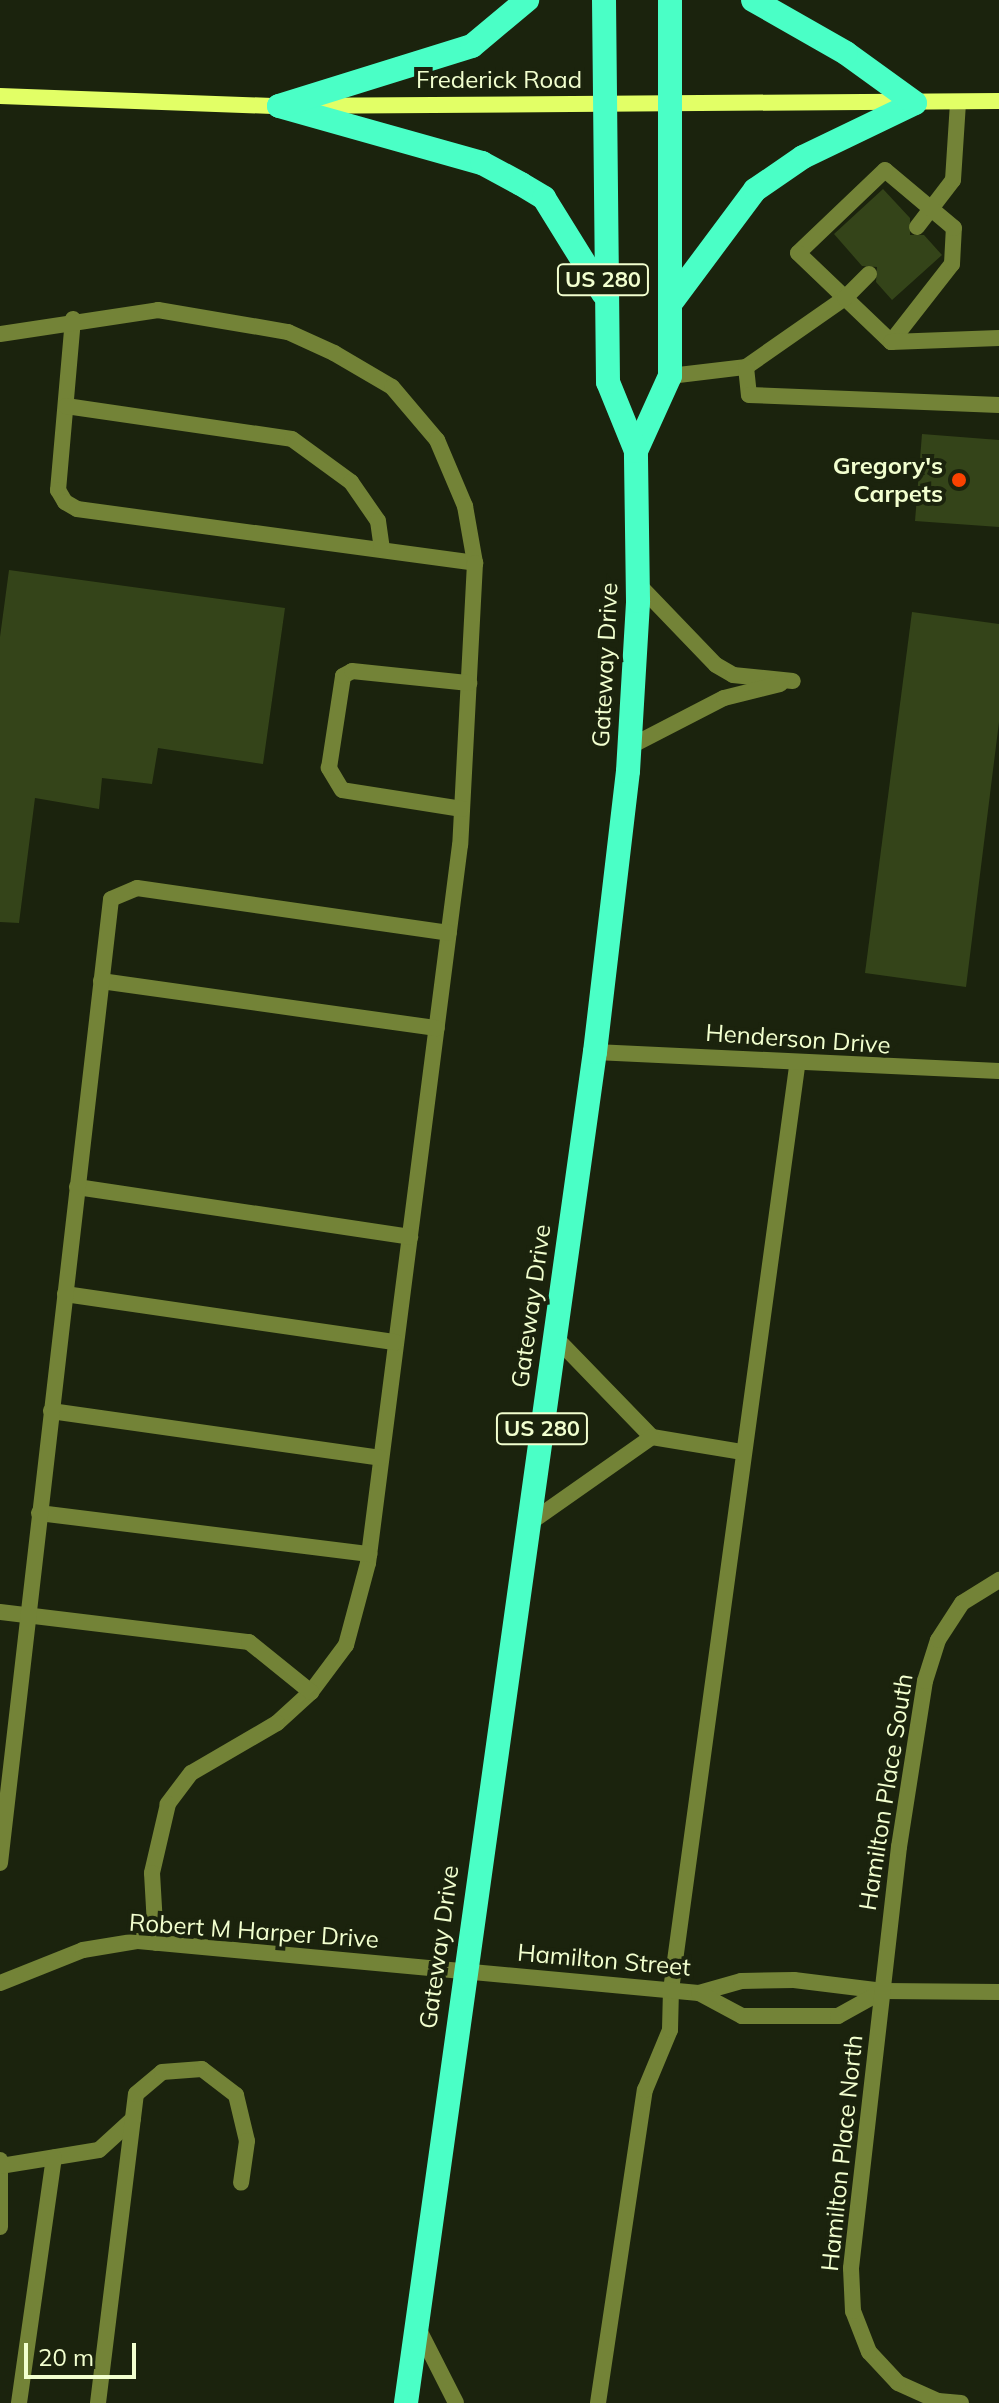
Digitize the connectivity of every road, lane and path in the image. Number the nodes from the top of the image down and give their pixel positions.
1 (527, 0) edge
2 (604, 0) edge
3 (670, 0) edge
4 (753, 0) edge
5 (0, 96) edge
6 (674, 101) junction
7 (999, 101) edge
8 (958, 102) junction
9 (605, 103) junction
10 (915, 103) junction
11 (279, 106) junction
12 (933, 210) junction
13 (917, 227) dead end
14 (869, 274) dead end
15 (603, 293) junction
16 (845, 298) junction
17 (673, 300) junction
18 (73, 319) junction
19 (0, 334) edge
20 (999, 338) edge
21 (891, 342) junction
22 (746, 367) junction
23 (670, 376) junction
24 (999, 405) edge
25 (66, 406) junction
26 (636, 451) junction
27 (382, 550) junction
28 (475, 563) junction
29 (638, 584) junction
30 (469, 683) junction
31 (629, 747) junction
32 (462, 809) junction
33 (449, 933) junction
34 (101, 981) junction
35 (437, 1028) junction
36 (595, 1052) junction
37 (797, 1066) junction
38 (999, 1071) edge
39 (77, 1187) junction
40 (410, 1237) junction
41 (65, 1294) junction
42 (555, 1337) junction
43 (396, 1342) junction
44 (51, 1411) junction
45 (652, 1437) junction
46 (743, 1452) junction
47 (381, 1458) junction
48 (39, 1513) junction
49 (528, 1524) junction
50 (369, 1554) junction
51 (999, 1580) edge
52 (0, 1612) edge
53 (27, 1615) junction
54 (311, 1692) junction
55 (0, 1863) edge
56 (156, 1943) junction
57 (463, 1972) junction
58 (0, 1983) edge
59 (671, 1990) junction
60 (883, 1991) junction
61 (999, 1992) edge
62 (699, 1993) junction
63 (133, 2119) junction
64 (54, 2157) junction
65 (0, 2160) edge
66 (0, 2166) edge
67 (241, 2183) dead end
68 (0, 2227) edge
69 (417, 2324) junction
70 (19, 2403) edge
71 (98, 2403) edge
72 (406, 2403) edge
73 (456, 2403) edge
74 (598, 2403) edge
75 (961, 2403) edge

1 - 11 highway
2 - 9 highway, Gateway Drive / US 280
3 - 6 highway, Gateway Drive / US 280
4 - 10 highway
5 - 11 main road, Frederick Road
6 - 9 main road, Frederick Road
6 - 10 main road, Frederick Road
6 - 17 highway, Gateway Drive / US 280
7 - 8 main road, Frederick Road
8 - 10 main road, Frederick Road
8 - 12 street
9 - 11 main road, Frederick Road
9 - 15 highway, Gateway Drive / US 280
10 - 17 highway
11 - 15 highway
12 - 13 street
12 - 16 street
12 - 21 street
14 - 16 street
15 - 26 highway, Gateway Drive / US 280
16 - 21 street
16 - 22 street
17 - 23 highway, Gateway Drive / US 280
18 - 19 street
18 - 25 street
18 - 28 street
20 - 21 street
22 - 23 street
22 - 24 street
23 - 26 highway, Gateway Drive / US 280
25 - 27 street
25 - 27 street
26 - 29 highway, Gateway Drive / US 280
27 - 28 street
28 - 30 street
29 - 31 highway, Gateway Drive / US 280
29 - 31 street
30 - 32 street
30 - 32 street
31 - 36 highway, Gateway Drive / US 280
32 - 33 street
33 - 34 street
33 - 35 street
34 - 35 street
34 - 39 street
35 - 40 street
36 - 37 street, Henderson Drive
36 - 42 highway, Gateway Drive / US 280
37 - 38 street, Henderson Drive
37 - 46 street
39 - 40 street
39 - 41 street
40 - 43 street
41 - 43 street
41 - 44 street
42 - 45 street
42 - 49 highway, Gateway Drive / US 280
43 - 47 street
44 - 47 street
44 - 48 street
45 - 46 street
45 - 49 street
46 - 59 street
47 - 50 street
48 - 50 street
48 - 53 street
49 - 57 highway, Gateway Drive / US 280
50 - 54 street
51 - 60 street, Hamilton Place South
52 - 53 street
53 - 54 street
53 - 55 street
54 - 56 street
56 - 57 street, Robert M Harper Drive
56 - 58 street, Robert M Harper Drive
57 - 59 street, Hamilton Street
57 - 69 highway, Gateway Drive / US 280
59 - 62 street, Hamilton Street
59 - 74 street
60 - 61 street, Hamilton Street
60 - 62 street, Hamilton Street
60 - 62 street
60 - 75 street, Hamilton Place North
63 - 64 street
63 - 67 street
63 - 71 street
64 - 66 street
64 - 70 street
65 - 66 street
66 - 68 street
69 - 72 highway, Gateway Drive / US 280
69 - 73 street

